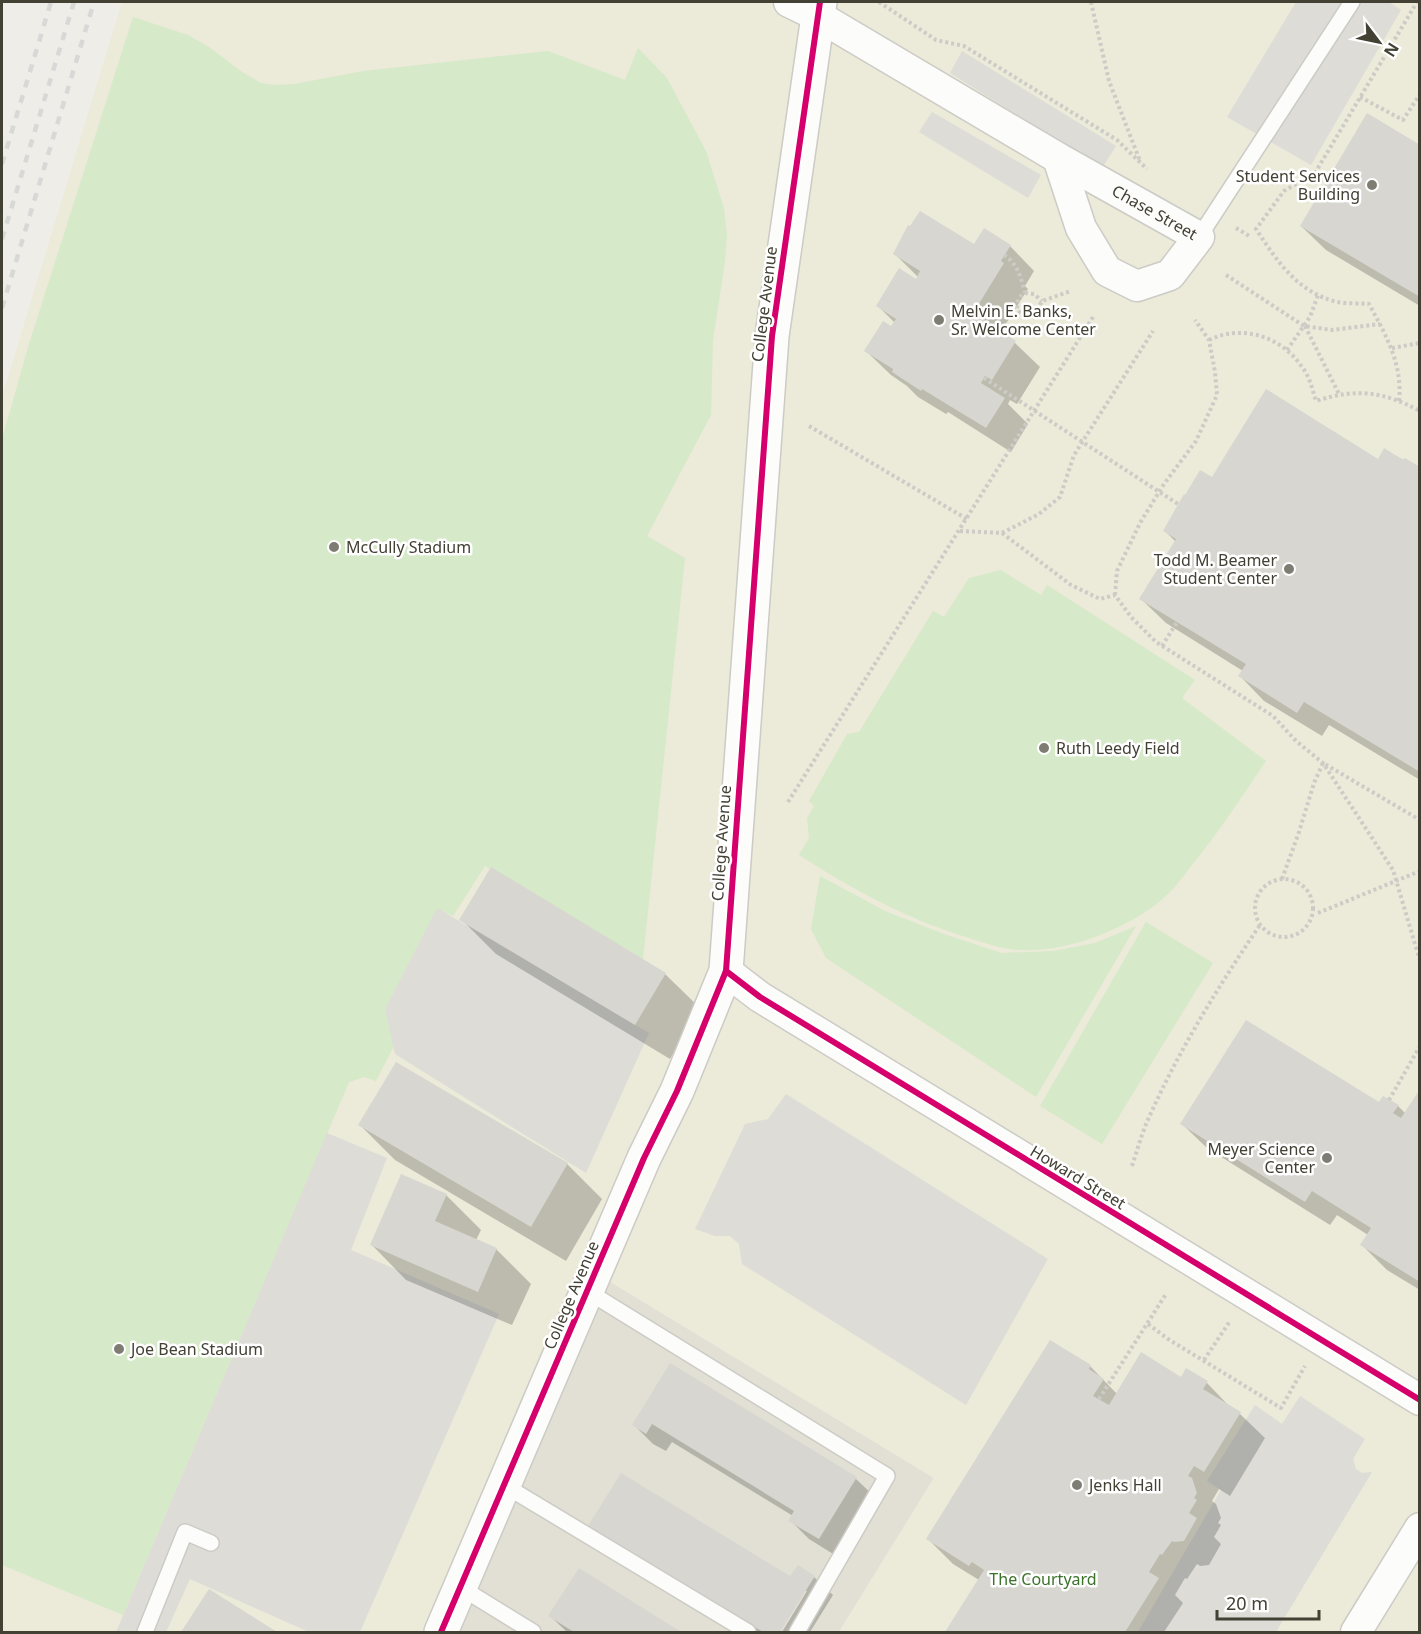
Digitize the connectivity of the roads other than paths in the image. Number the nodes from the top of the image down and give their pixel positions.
1 (789, 2) edge
2 (1352, 2) edge
3 (819, 9) edge
4 (1058, 158) junction
5 (1199, 237) junction
6 (726, 971) junction
7 (587, 1291) junction
8 (1419, 1400) edge
9 (504, 1485) junction
10 (1419, 1528) edge
11 (211, 1544) dead end
12 (460, 1587) junction
13 (146, 1632) edge
14 (441, 1632) edge
15 (533, 1632) edge
16 (748, 1632) edge
17 (796, 1632) edge
18 (1356, 1632) edge

1 - 3 street, Chase Street
2 - 5 lane
3 - 4 street, Chase Street
3 - 6 street, College Avenue
4 - 5 street, Chase Street
4 - 5 street, Chase Street
6 - 7 street, College Avenue
6 - 8 street, Howard Street
7 - 9 street, College Avenue
7 - 17 lane
9 - 12 street, College Avenue
9 - 16 lane
10 - 18 street
11 - 13 lane
12 - 14 street, College Avenue
12 - 15 lane

